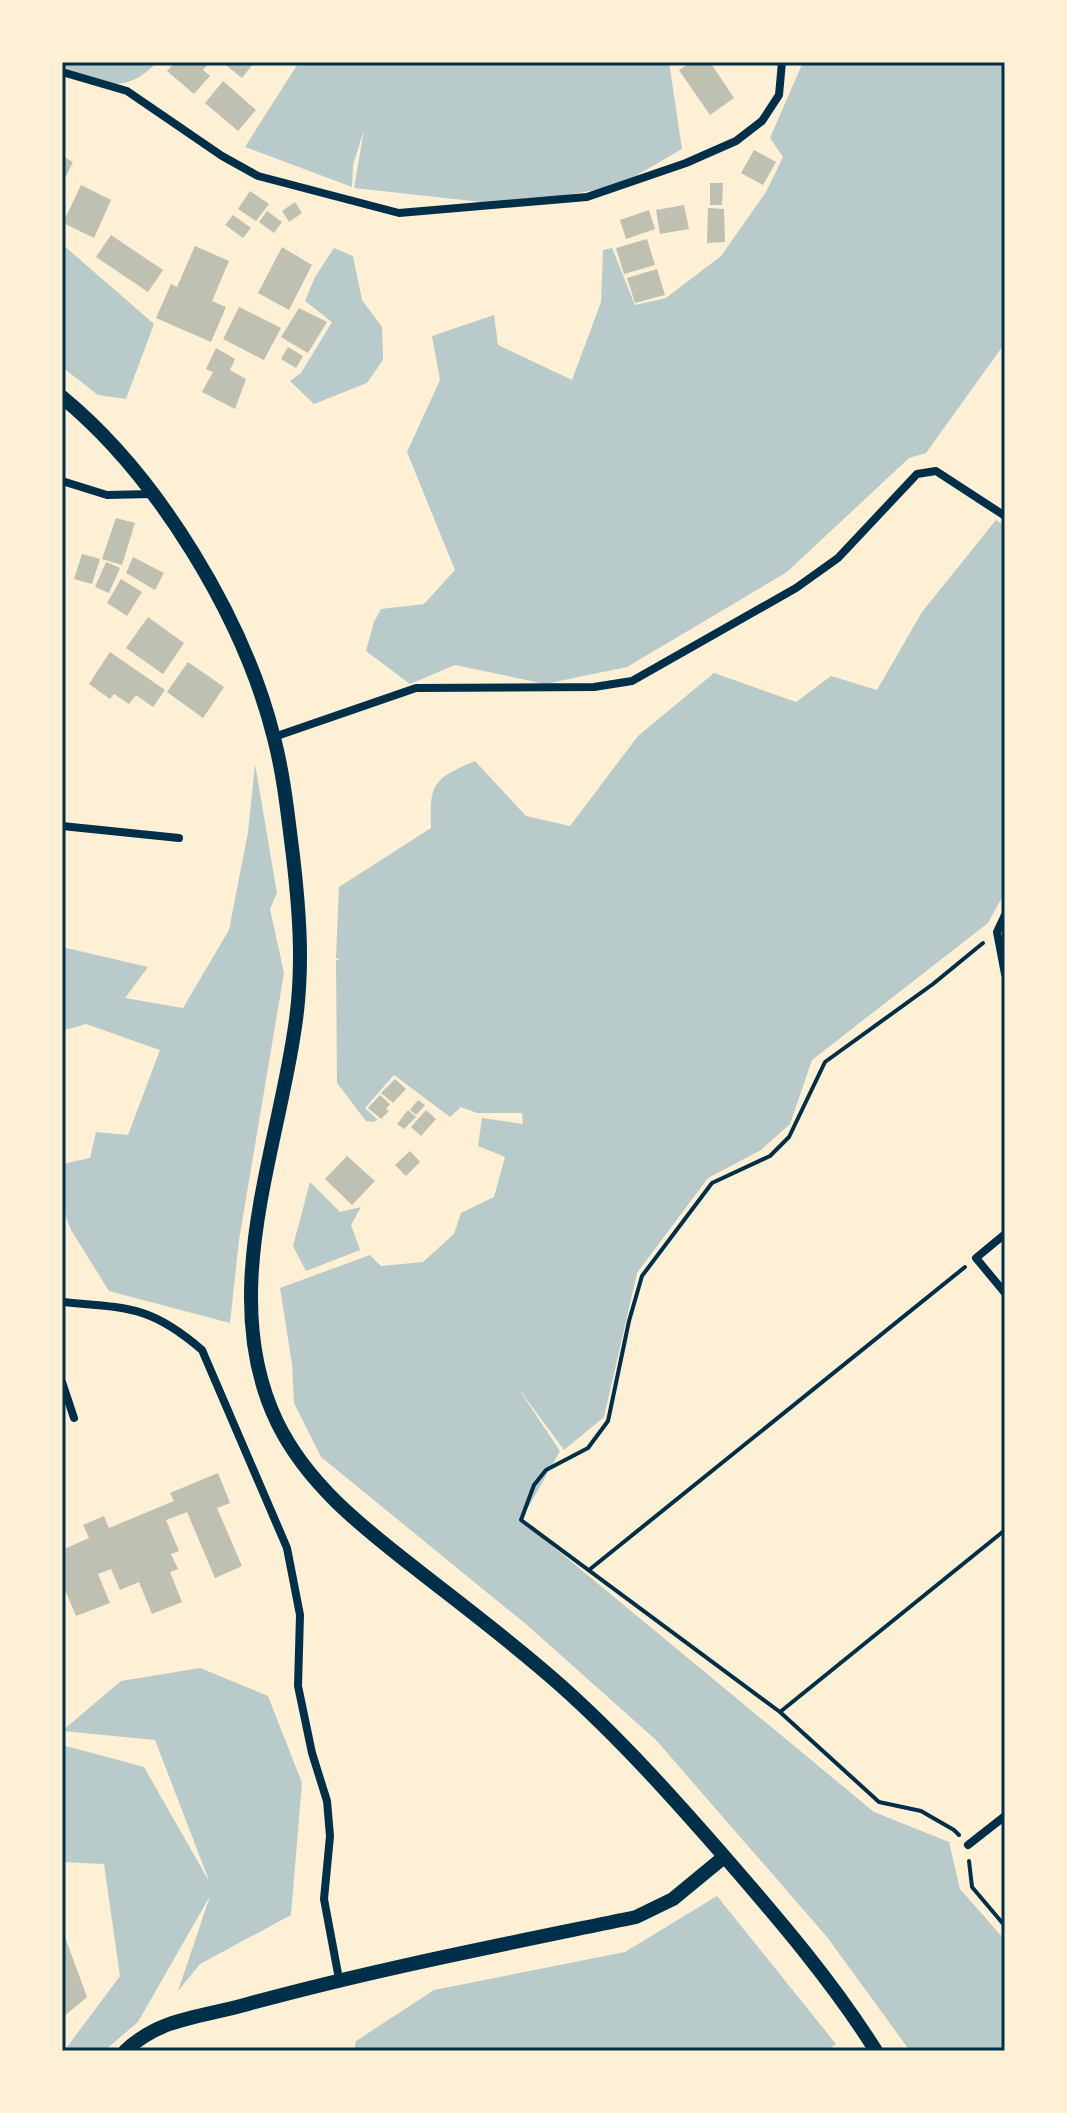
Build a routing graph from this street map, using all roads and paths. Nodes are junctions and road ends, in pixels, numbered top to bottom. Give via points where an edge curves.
1 (782, 62) edge
2 (62, 72) edge
3 (62, 397) edge
4 (62, 481) edge
5 (152, 494) junction
6 (1005, 516) edge
7 (274, 737) junction
8 (62, 826) edge
9 (179, 838) dead end
10 (1005, 915) edge
11 (997, 932) junction
12 (1005, 974) edge
13 (1005, 1234) edge
14 (976, 1258) junction
15 (1005, 1293) edge
16 (62, 1302) edge
17 (62, 1382) edge
18 (74, 1418) dead end
19 (1005, 1530) edge
20 (588, 1570) junction
21 (780, 1712) junction
22 (1005, 1816) edge
23 (968, 1845) junction
24 (724, 1857) junction
25 (1005, 1926) edge
26 (339, 1979) junction
27 (125, 2051) edge
28 (876, 2051) edge

1 - 2 street via 779,95 762,121 736,141 686,163 587,197 399,213 258,176 127,91
3 - 5 street
4 - 5 street via 107,495
5 - 7 street via 207,574
6 - 7 street via 936,471 917,474 838,558 796,588 632,681 594,687 416,688
7 - 24 street via 300,914 301,982 257,1225 251,1322 258,1372 278,1424 316,1482 361,1525 561,1686
8 - 9 street
10 - 11 street
11 - 12 street
11 - 20 path via 825,1062 789,1137 770,1156 712,1183 642,1276 608,1421 588,1448 546,1470 534,1485 521,1520
13 - 14 street
14 - 15 street
14 - 20 path
16 - 26 street via 134,1308 175,1327 202,1350 287,1548 300,1615 298,1686 327,1801 330,1836 324,1899
17 - 18 street
19 - 21 path
20 - 21 path
21 - 23 path via 879,1802 921,1811
22 - 23 street
23 - 25 path via 972,1887
24 - 26 street via 673,1899 636,1917
24 - 28 street via 781,1922
26 - 27 street via 161,2025

